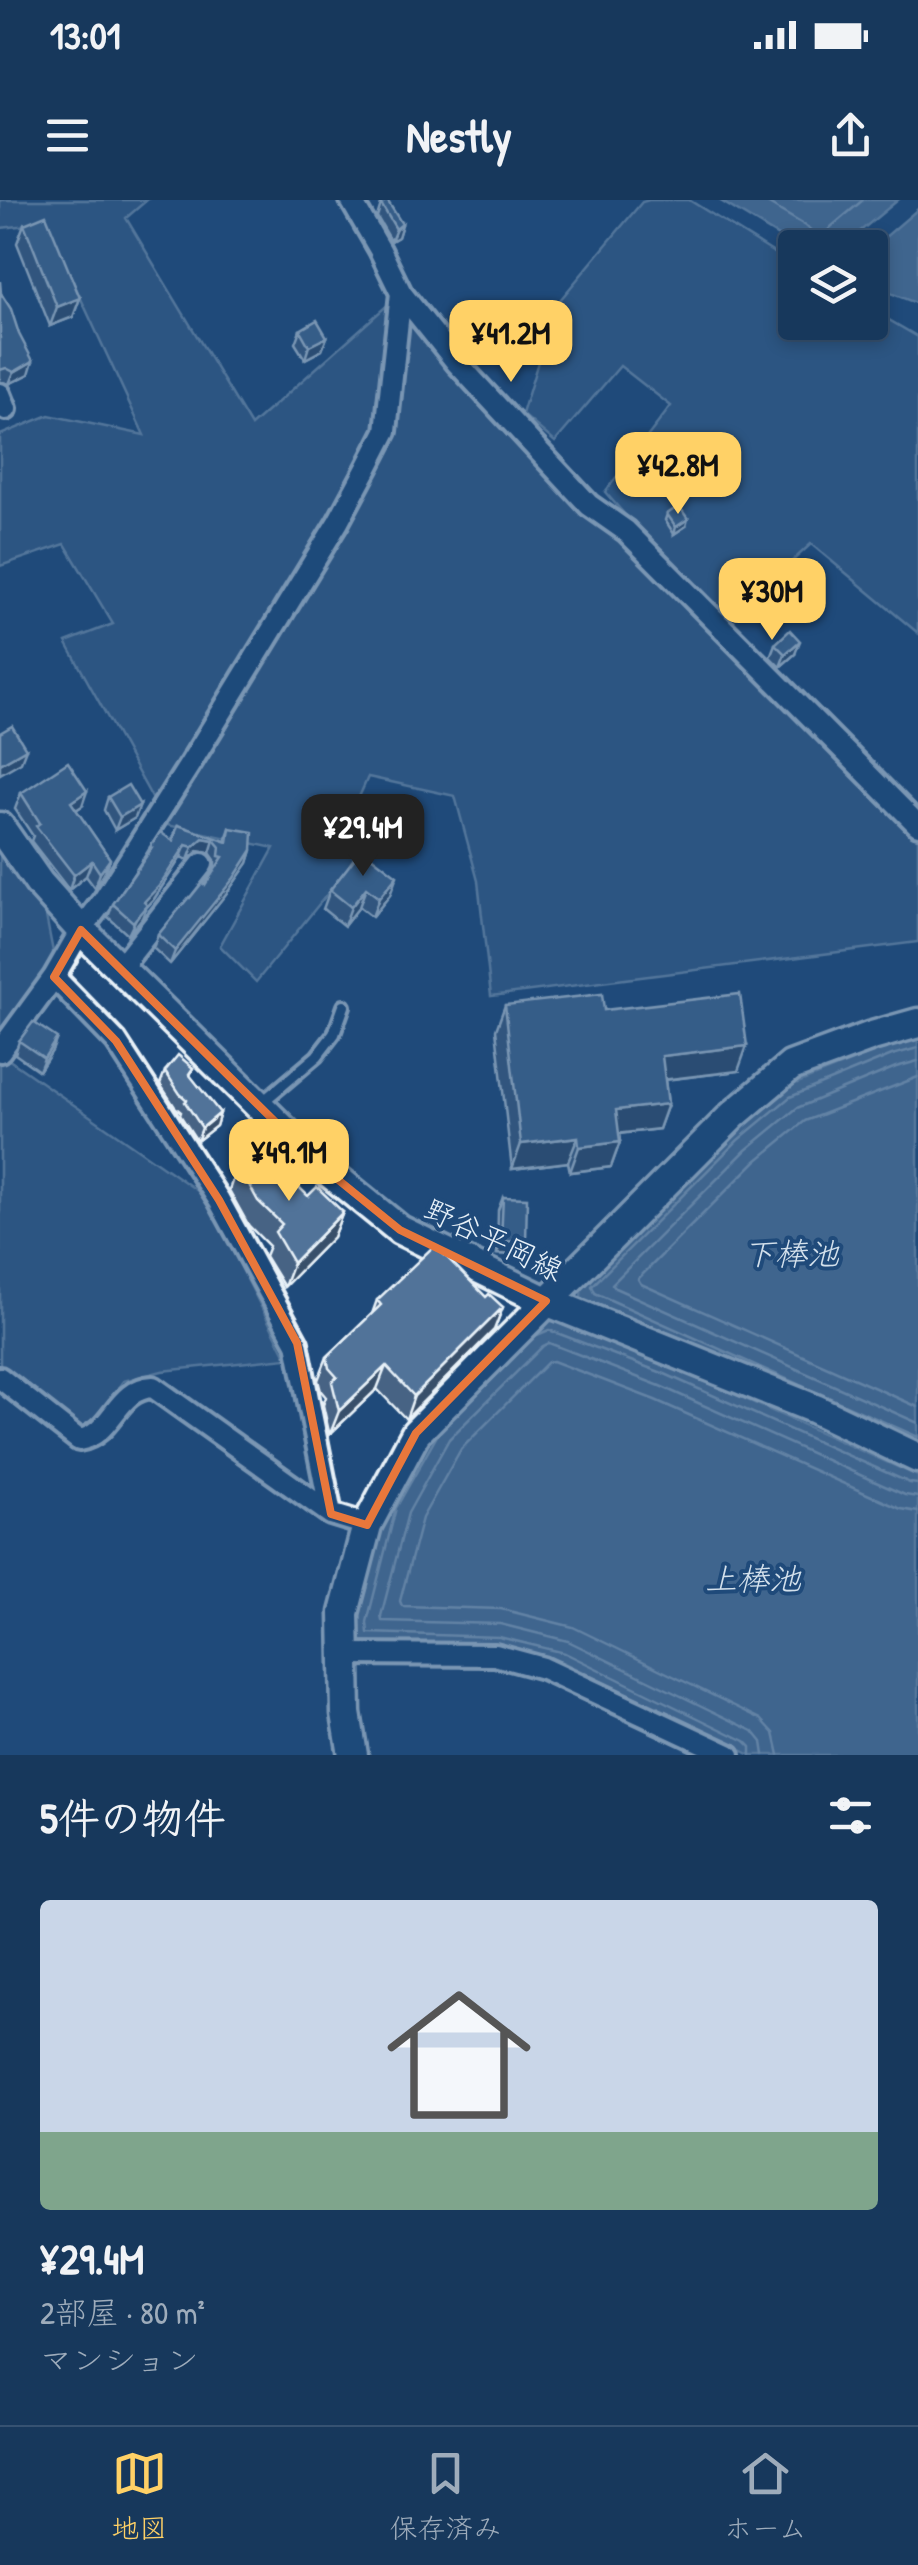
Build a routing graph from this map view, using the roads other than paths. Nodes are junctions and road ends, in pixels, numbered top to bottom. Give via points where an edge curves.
1 (352, 200) edge
2 (400, 293) junction
3 (918, 825) edge
4 (0, 827) edge
5 (202, 864) dead end
6 (81, 930) junction
7 (120, 968) junction
8 (54, 977) junction
9 (344, 1006) dead end
10 (918, 1022) edge
11 (0, 1051) edge
12 (258, 1105) junction
13 (546, 1301) junction
14 (0, 1378) edge
15 (918, 1458) edge
16 (331, 1514) junction
17 (367, 1525) junction
18 (344, 1654) junction
19 (352, 1755) edge
20 (729, 1755) edge

1 - 2 street
2 - 3 street via 589,504 626,531
2 - 6 street via 386,431 321,551
4 - 6 main road, 野谷平岡線
5 - 7 street
6 - 7 main road, 野谷平岡線
6 - 8 street
7 - 12 main road, 野谷平岡線
8 - 11 street
8 - 16 street via 116,1042 220,1200 296,1343
9 - 12 lane via 317,1056
10 - 13 main road via 791,1066
12 - 13 main road, 野谷平岡線 via 315,1162 400,1230
13 - 15 main road, 野谷平岡線 via 815,1409
13 - 17 main road via 416,1433
14 - 16 street via 79,1440 93,1438 130,1394 154,1387
16 - 17 street
17 - 18 main road via 344,1613
18 - 19 main road
18 - 20 street via 495,1655 543,1668

